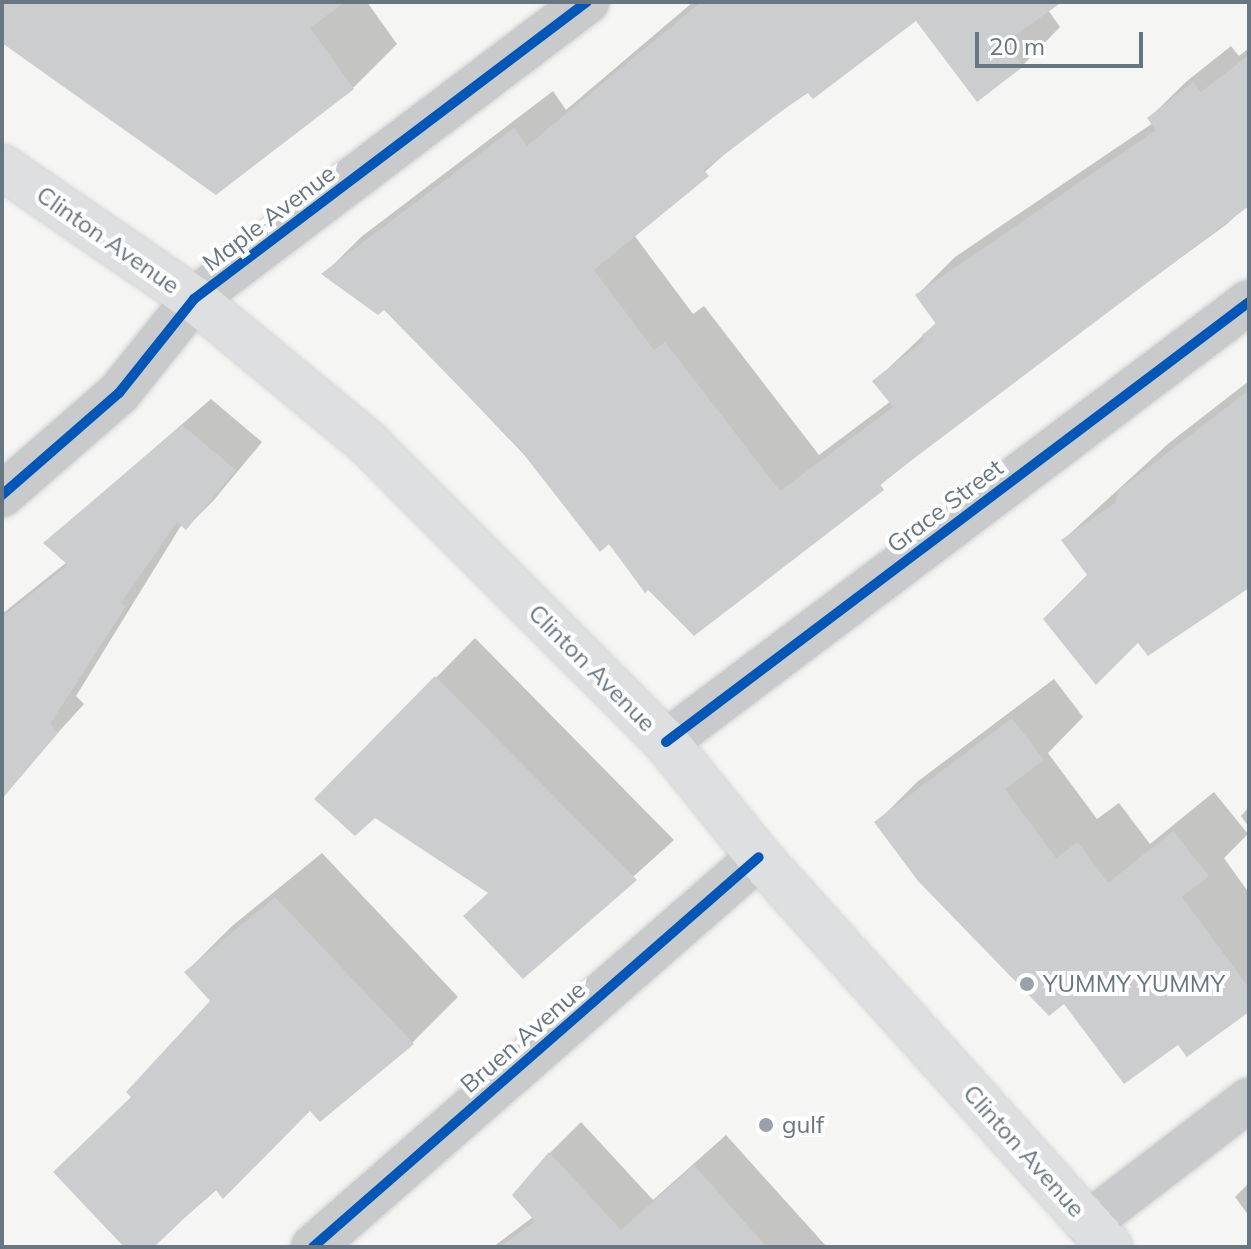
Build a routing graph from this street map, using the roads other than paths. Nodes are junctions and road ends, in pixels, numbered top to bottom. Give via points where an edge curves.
1 (587, 2) edge
2 (2, 167) edge
3 (194, 299) junction
4 (1249, 302) edge
5 (2, 495) edge
6 (666, 742) junction
7 (759, 857) junction
8 (1249, 1100) edge
9 (1099, 1235) edge
10 (313, 1247) edge

1 - 3 street, Maple Avenue
2 - 3 main road, Clinton Avenue
3 - 5 street, Maple Avenue via 119,393
3 - 6 main road, Clinton Avenue via 368,443
4 - 6 street, Grace Street
6 - 7 main road, Clinton Avenue
7 - 9 main road, Clinton Avenue
7 - 10 street, Bruen Avenue
8 - 9 street

